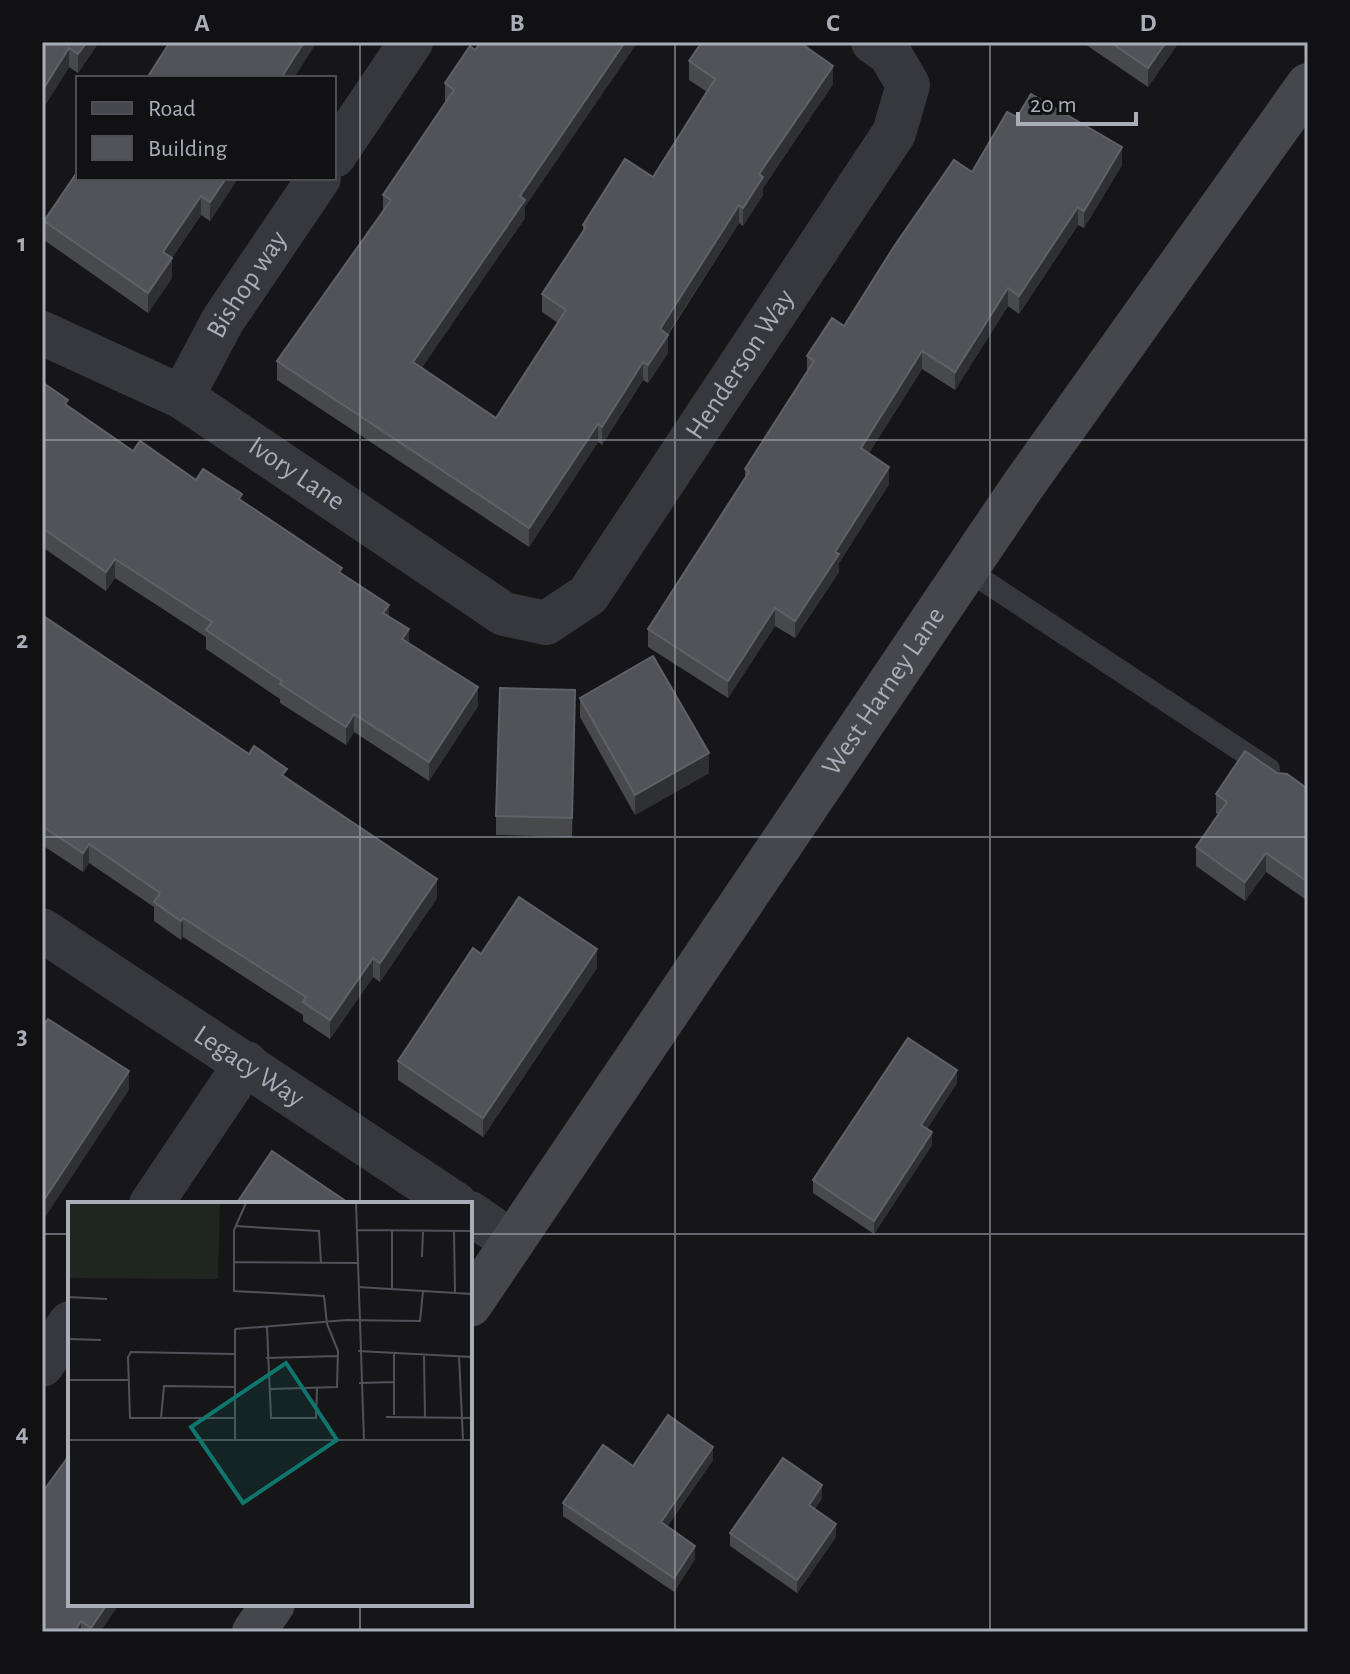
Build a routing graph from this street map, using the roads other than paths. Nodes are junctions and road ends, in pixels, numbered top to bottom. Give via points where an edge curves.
1 (411, 42) edge
2 (873, 42) edge
3 (1308, 85) edge
4 (336, 153) edge
5 (318, 180) edge
6 (42, 333) edge
7 (182, 397) junction
8 (966, 569) junction
9 (546, 623) joint
10 (1285, 780) edge
11 (42, 930) edge
12 (246, 1063) junction
13 (152, 1202) edge
14 (453, 1202) edge
15 (472, 1214) edge
16 (512, 1242) junction
17 (472, 1302) edge
18 (68, 1326) edge
19 (42, 1365) edge
20 (272, 1606) edge
21 (254, 1632) edge

1 - 4 street
2 - 9 street, Henderson Way via 890,54 908,85 894,133 588,595
3 - 8 main road, West Harney Lane
5 - 7 street, Bishop way via 223,320
6 - 7 street, Ivory Lane
7 - 9 street, Ivory Lane via 504,614
8 - 10 lane
8 - 16 main road, West Harney Lane
11 - 12 street, Legacy Way
12 - 13 street
12 - 14 street, Legacy Way
15 - 16 street
16 - 17 main road, West Harney Lane
18 - 19 street
20 - 21 main road

